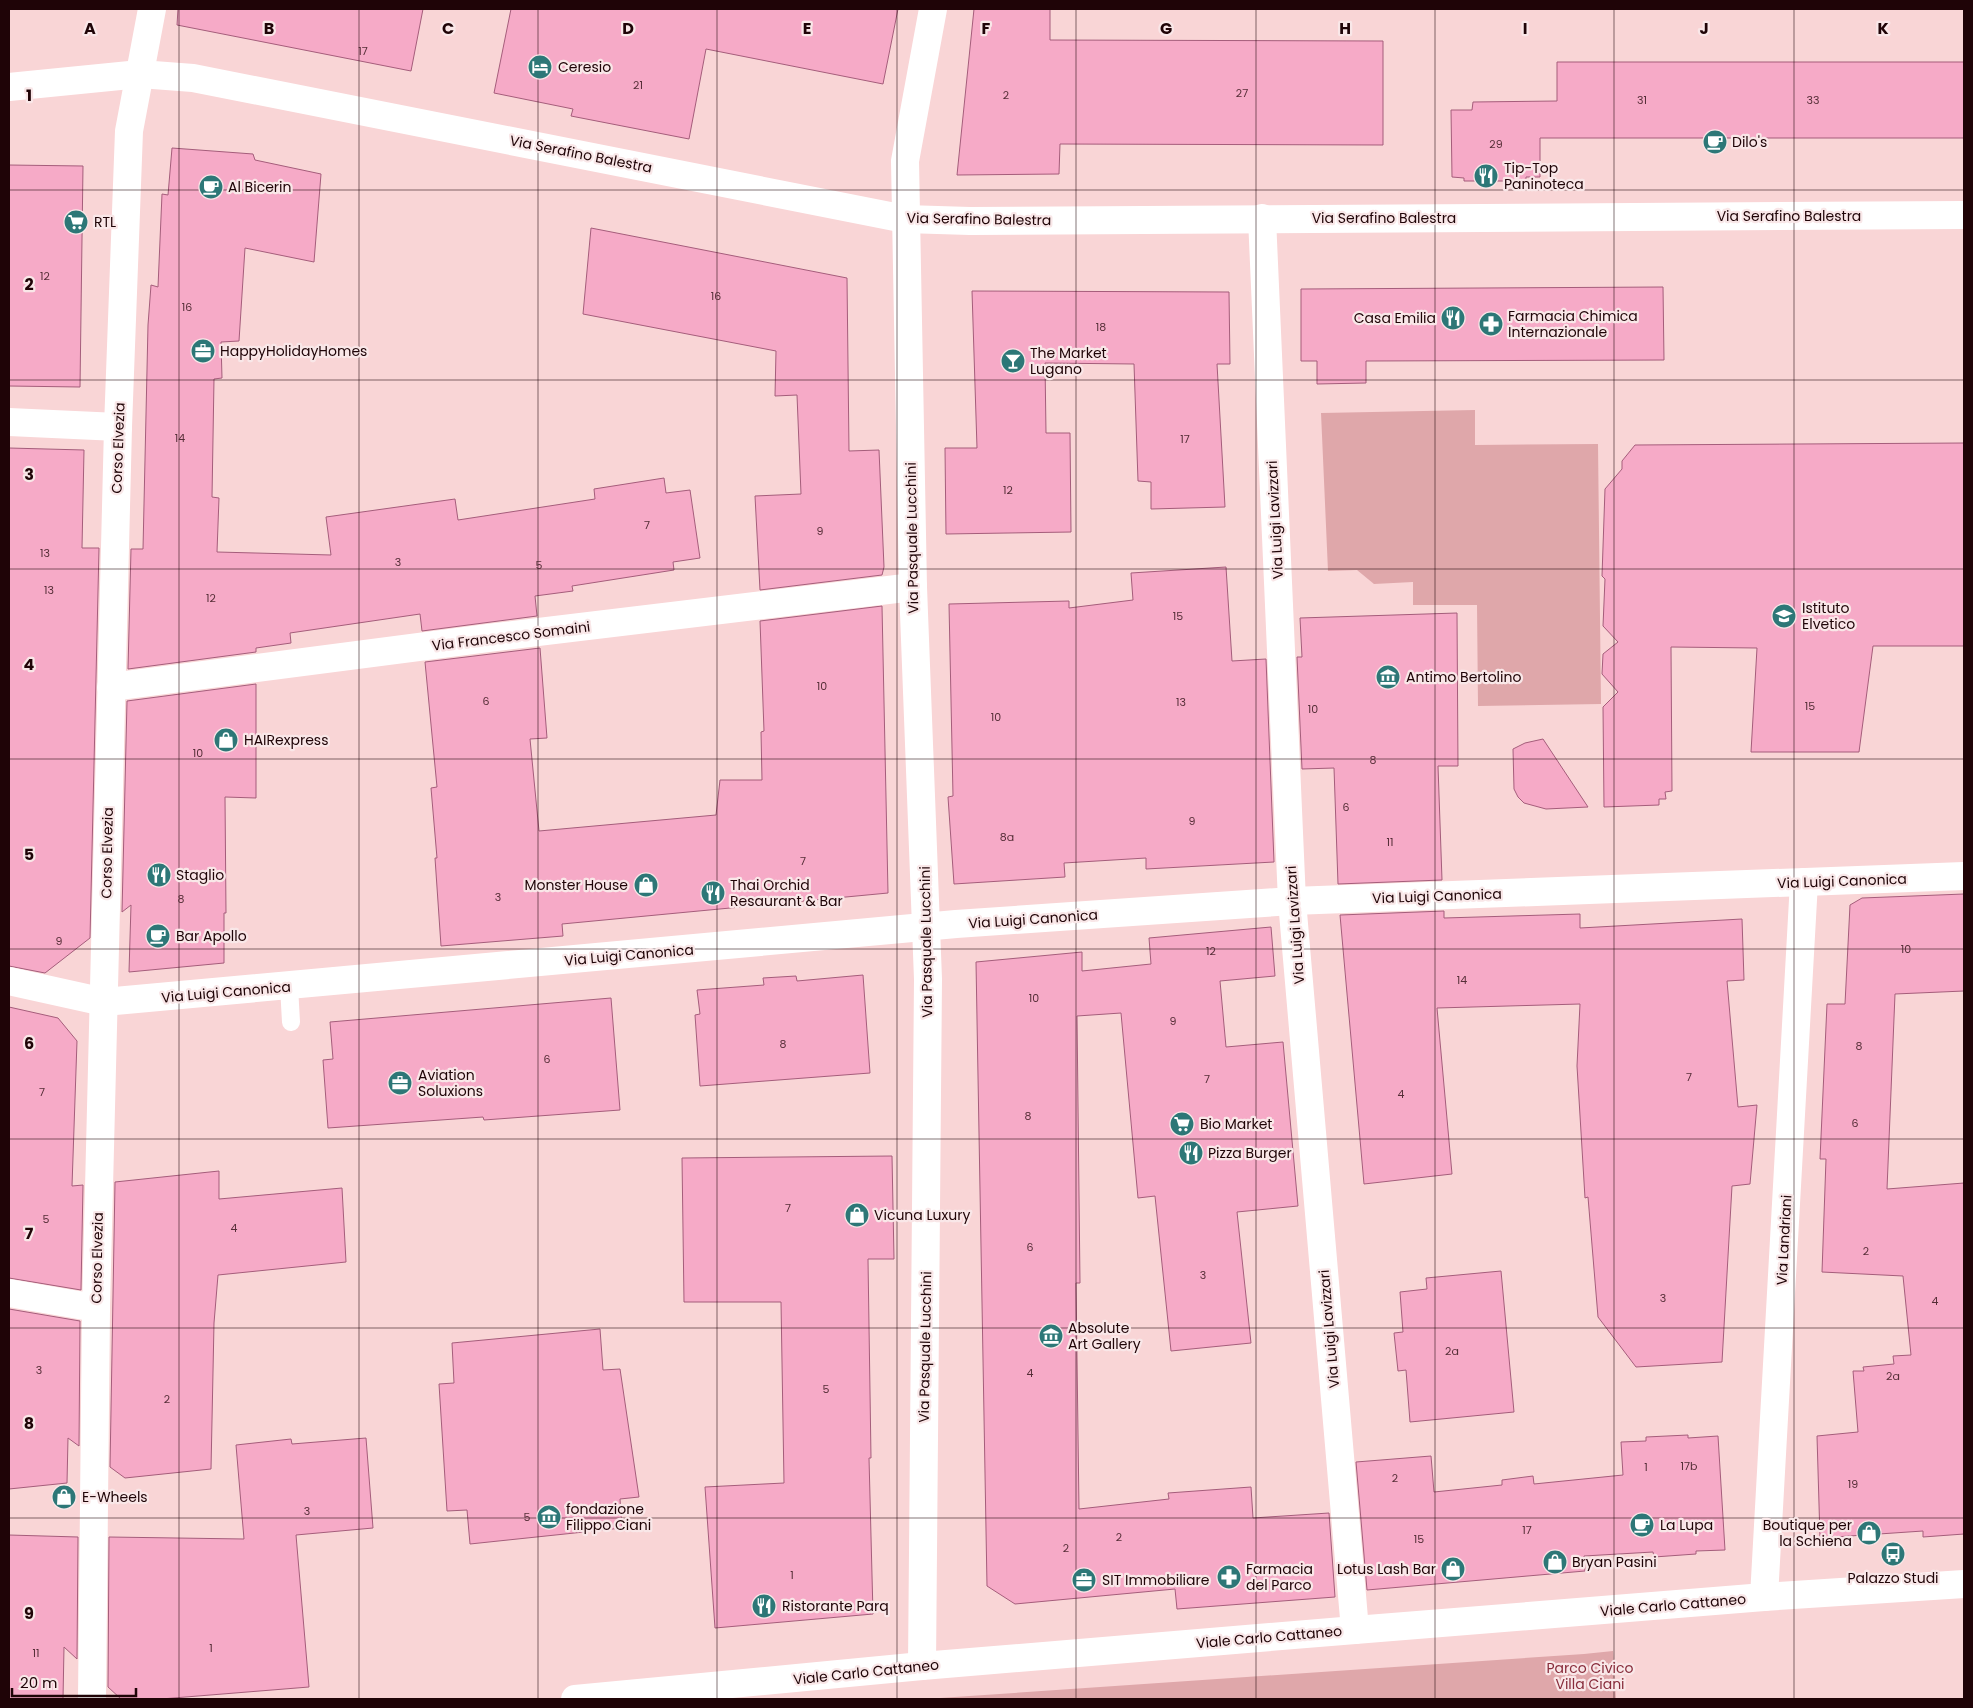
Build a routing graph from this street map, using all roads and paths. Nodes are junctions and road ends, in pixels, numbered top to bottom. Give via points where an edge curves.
1 (152, 9) edge
2 (933, 9) edge
3 (140, 74) junction
4 (9, 87) edge
5 (1964, 215) edge
6 (1262, 218) junction
7 (905, 219) junction
8 (9, 422) edge
9 (118, 427) junction
10 (913, 587) junction
11 (111, 687) junction
12 (1964, 876) edge
13 (1804, 882) junction
14 (1292, 901) junction
15 (928, 927) junction
16 (9, 981) edge
17 (289, 986) junction
18 (104, 1002) junction
19 (290, 1022) dead end
20 (9, 1293) edge
21 (96, 1308) junction
22 (1964, 1584) edge
23 (1764, 1597) junction
24 (1355, 1630) junction
25 (922, 1666) junction
26 (740, 1692) edge
27 (92, 1699) edge
28 (575, 1699) edge

1 - 3 street, Corso Elvezia
2 - 7 street, Via Pasquale Lucchini via 905,161
3 - 4 street, Via Serafino Balestra
3 - 7 street, Via Serafino Balestra via 194,78
3 - 9 street, Corso Elvezia via 129,131
5 - 6 street, Via Serafino Balestra
6 - 7 street, Via Serafino Balestra
6 - 14 street, Via Luigi Lavizzari
7 - 10 street, Via Pasquale Lucchini
8 - 9 street
9 - 11 street, Corso Elvezia
10 - 11 street, Via Francesco Somaini
10 - 15 street, Via Pasquale Lucchini
11 - 18 street, Corso Elvezia
12 - 13 street, Via Luigi Canonica
13 - 14 street, Via Luigi Canonica
13 - 23 street, Via Landriani
14 - 15 street, Via Luigi Canonica
14 - 24 street, Via Luigi Lavizzari
15 - 17 street, Via Luigi Canonica
15 - 25 street, Via Pasquale Lucchini
16 - 18 street, Via Luigi Canonica
17 - 18 street, Via Luigi Canonica
17 - 19 lane
18 - 21 street, Corso Elvezia
20 - 21 street
21 - 27 street, Corso Elvezia
22 - 23 street, Viale Carlo Cattaneo
23 - 24 street, Viale Carlo Cattaneo
24 - 25 street, Viale Carlo Cattaneo
25 - 26 street, Viale Carlo Cattaneo
26 - 28 street, Viale Carlo Cattaneo

